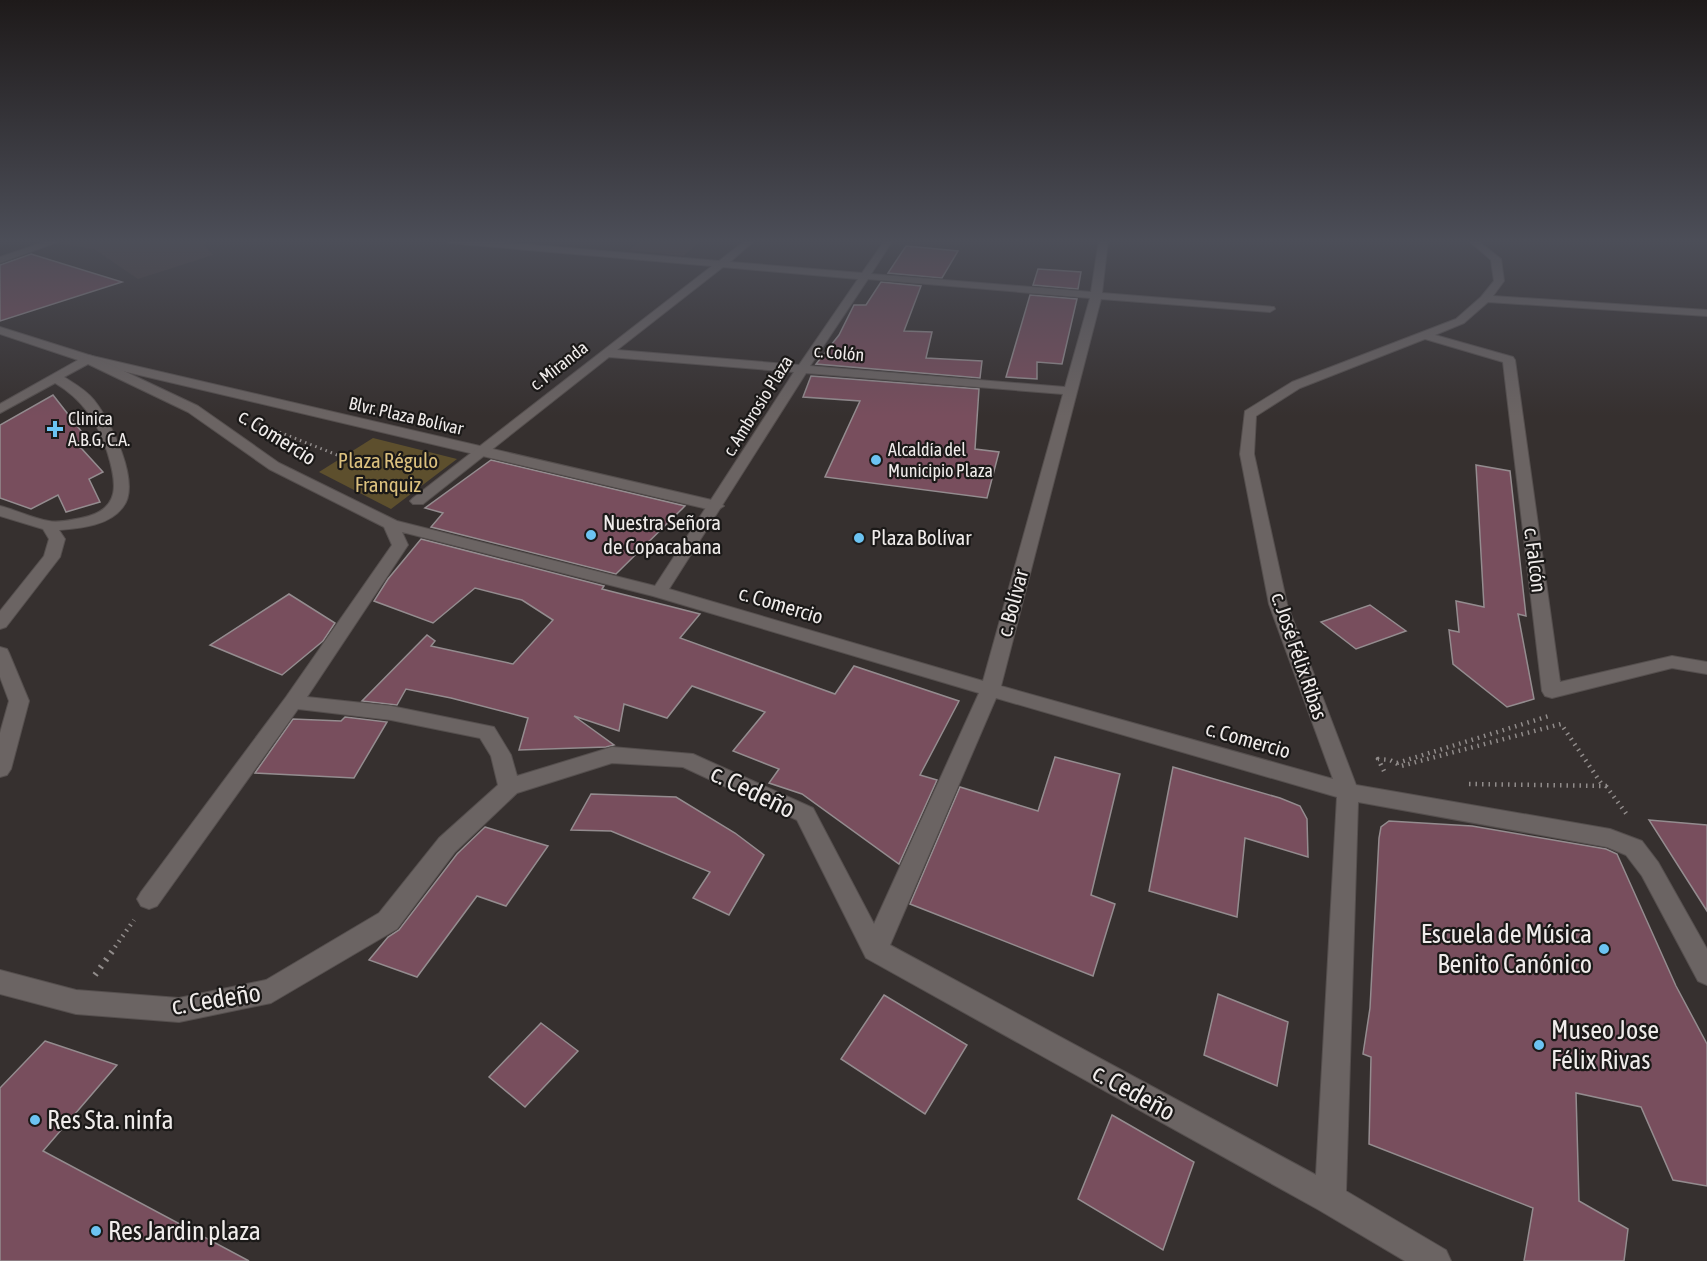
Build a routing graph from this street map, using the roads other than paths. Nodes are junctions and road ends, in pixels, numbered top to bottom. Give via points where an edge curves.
1 (676, 299) edge
2 (849, 299) edge
3 (1095, 299) edge
4 (1134, 299) edge
5 (1485, 299) joint
6 (1270, 309) dead end
7 (1707, 313) edge
8 (0, 330) edge
9 (1424, 335) junction
10 (605, 353) junction
11 (88, 359) junction
12 (802, 368) junction
13 (55, 377) junction
14 (1070, 391) junction
15 (0, 409) edge
16 (479, 452) junction
17 (418, 501) dead end
18 (716, 506) junction
19 (0, 511) edge
20 (391, 524) junction
21 (49, 526) junction
22 (659, 592) junction
23 (0, 623) edge
24 (0, 653) edge
25 (1707, 668) edge
26 (990, 690) junction
27 (293, 702) junction
28 (0, 769) edge
29 (509, 787) junction
30 (1348, 792) junction
31 (149, 899) road end
32 (875, 950) junction
33 (1707, 973) edge
34 (0, 982) edge
35 (1329, 1199) junction
36 (1435, 1261) edge

1 - 10 street, c. Miranda
2 - 12 street, c. Ambrosio Plaza
3 - 14 street, c. Bolívar
4 - 6 street
5 - 7 street
5 - 9 street, c. José Félix Ribas via 1460,321
8 - 11 street, c. Comercio
9 - 25 street, c. Falcón via 1509,360 1552,691 1672,662
9 - 30 street, c. José Félix Ribas via 1296,385 1250,414 1247,454 1278,604
10 - 12 street, c. Colón
10 - 16 street, c. Miranda
11 - 13 street
11 - 16 street, Blvr. Plaza Bolívar
11 - 20 street, c. Comercio via 193,409 274,466
12 - 14 street, c. Colón
12 - 18 street, c. Ambrosio Plaza
13 - 15 street
13 - 21 street via 83,395 98,413 121,476 122,490 118,504 102,516
14 - 26 street, c. Bolívar
16 - 17 street, c. Miranda
16 - 18 street, Blvr. Plaza Bolívar
18 - 22 street, c. Ambrosio Plaza
19 - 21 street
20 - 22 street, c. Comercio
20 - 27 street via 400,545
21 - 23 street via 57,539 52,556
22 - 26 street, c. Comercio
24 - 28 street via 19,701
26 - 30 street, c. Comercio
26 - 32 street, c. Bolívar
27 - 29 street via 391,713 487,732 501,755
27 - 31 street
29 - 32 street, c. Cedeño via 612,755 686,759 804,814
29 - 34 street, c. Cedeño via 447,845 388,921 271,991 179,1010 76,1002
30 - 33 street, c. Comercio via 1610,838 1634,848 1661,888
30 - 35 street, c. José Félix Ribas
32 - 35 street, c. Cedeño
35 - 36 street, c. Cedeño

